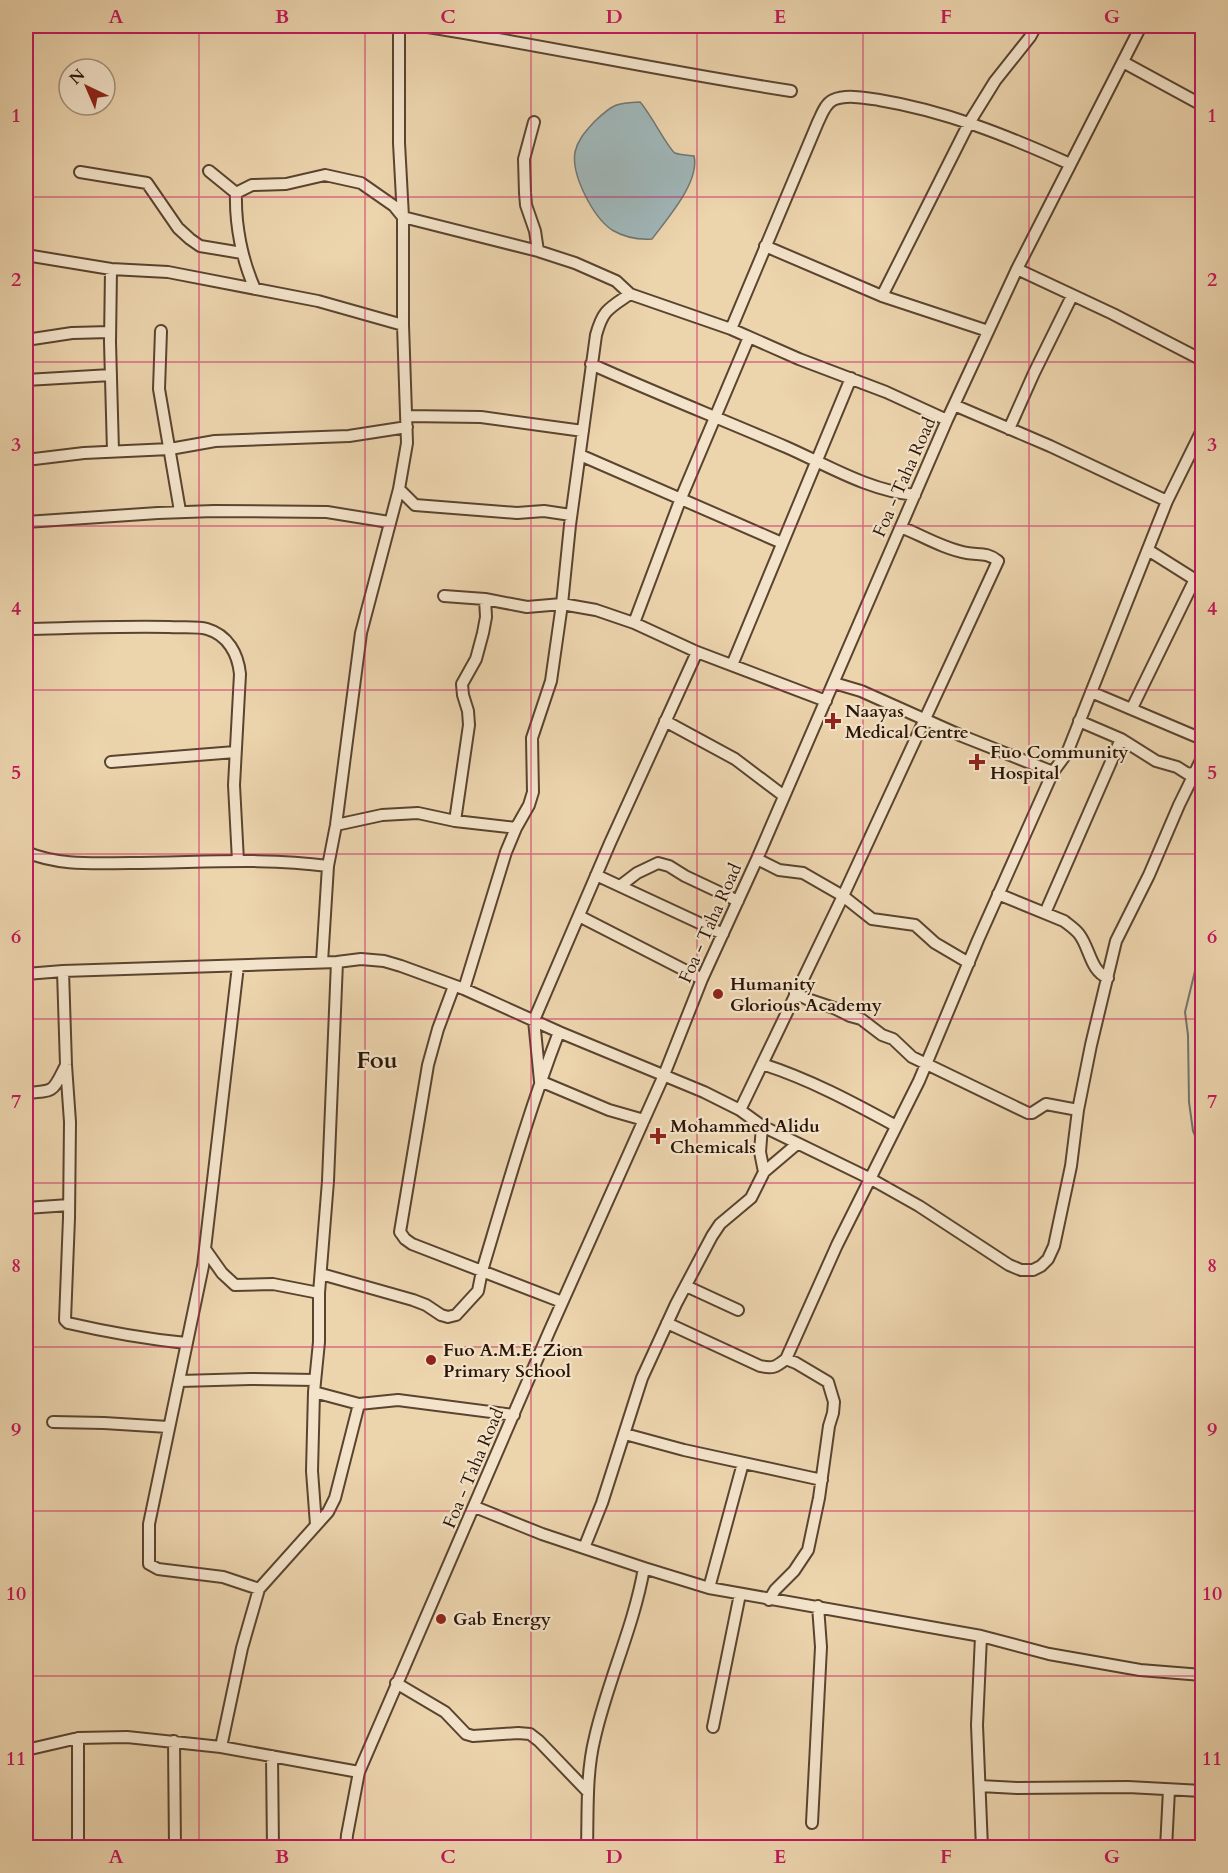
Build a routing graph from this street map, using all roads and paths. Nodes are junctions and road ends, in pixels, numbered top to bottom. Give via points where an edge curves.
1 (399, 26) edge
2 (422, 26) edge
3 (1036, 26) edge
4 (1141, 26) edge
5 (1123, 62) junction
6 (791, 91) dead end
7 (1203, 105) edge
8 (534, 122) dead end
9 (969, 123) junction
10 (1070, 164) junction
11 (209, 171) dead end
12 (80, 172) dead end
13 (236, 193) junction
14 (404, 217) junction
15 (765, 246) junction
16 (538, 251) junction
17 (243, 253) junction
18 (26, 255) edge
19 (111, 269) junction
20 (1017, 269) junction
21 (255, 289) junction
22 (630, 294) junction
23 (882, 296) junction
24 (1072, 296) junction
25 (403, 325) junction
26 (731, 329) junction
27 (161, 331) dead end
28 (988, 331) junction
29 (110, 332) junction
30 (748, 338) junction
31 (26, 340) edge
32 (1203, 360) edge
33 (591, 364) junction
34 (111, 375) junction
35 (851, 378) junction
36 (26, 380) edge
37 (954, 405) junction
38 (715, 416) junction
39 (947, 420) junction
40 (407, 422) junction
41 (1009, 429) junction
42 (1203, 430) edge
43 (583, 431) junction
44 (170, 449) junction
45 (113, 451) junction
46 (580, 455) junction
47 (26, 460) edge
48 (817, 460) junction
49 (399, 489) junction
50 (915, 495) junction
51 (681, 498) junction
52 (1167, 501) junction
53 (180, 512) junction
54 (571, 515) junction
55 (26, 522) edge
56 (390, 522) junction
57 (901, 527) junction
58 (782, 543) junction
59 (1148, 550) junction
60 (1199, 581) edge
61 (444, 596) dead end
62 (485, 599) junction
63 (562, 604) junction
64 (634, 623) junction
65 (26, 629) edge
66 (697, 652) junction
67 (732, 665) junction
68 (834, 683) junction
69 (1091, 692) junction
70 (826, 701) junction
71 (1132, 708) junction
72 (926, 719) junction
73 (665, 721) junction
74 (1079, 721) junction
75 (1121, 739) junction
76 (1203, 739) edge
77 (236, 752) junction
78 (1203, 758) edge
79 (111, 762) dead end
80 (1053, 772) junction
81 (1199, 774) edge
82 (784, 796) junction
83 (454, 821) junction
84 (336, 825) junction
85 (516, 828) junction
86 (26, 852) edge
87 (758, 859) junction
88 (238, 861) junction
89 (328, 866) junction
90 (596, 875) junction
91 (620, 886) junction
92 (998, 894) junction
93 (843, 896) junction
94 (738, 901) junction
95 (1045, 913) junction
96 (579, 916) junction
97 (723, 934) junction
98 (322, 962) junction
99 (337, 962) junction
100 (969, 963) junction
101 (238, 966) junction
102 (63, 970) junction
103 (26, 974) edge
104 (1108, 978) junction
105 (702, 979) junction
106 (459, 988) junction
107 (795, 993) junction
108 (534, 1020) junction
109 (559, 1032) junction
110 (762, 1064) junction
111 (925, 1064) junction
112 (66, 1065) junction
113 (664, 1076) junction
114 (540, 1082) junction
115 (26, 1093) edge
116 (740, 1110) junction
117 (1078, 1110) junction
118 (644, 1120) junction
119 (762, 1126) junction
120 (896, 1126) junction
121 (797, 1144) junction
122 (764, 1172) junction
123 (871, 1179) junction
124 (69, 1205) junction
125 (26, 1208) edge
126 (205, 1249) junction
127 (482, 1271) junction
128 (321, 1274) junction
129 (686, 1286) junction
130 (319, 1293) junction
131 (562, 1302) junction
132 (738, 1310) dead end
133 (667, 1323) junction
134 (186, 1343) junction
135 (786, 1359) junction
136 (315, 1380) junction
137 (180, 1381) junction
138 (314, 1392) junction
139 (359, 1404) junction
140 (514, 1414) junction
141 (53, 1422) dead end
142 (168, 1427) junction
143 (625, 1434) junction
144 (743, 1463) junction
145 (822, 1480) junction
146 (475, 1507) junction
147 (316, 1525) junction
148 (584, 1548) junction
149 (644, 1568) junction
150 (710, 1588) junction
151 (259, 1589) junction
152 (740, 1594) junction
153 (770, 1600) junction
154 (818, 1606) junction
155 (981, 1636) junction
156 (1203, 1676) edge
157 (396, 1683) junction
158 (713, 1726) dead end
159 (78, 1738) junction
160 (174, 1741) junction
161 (221, 1747) junction
162 (26, 1750) edge
163 (272, 1756) junction
164 (359, 1772) junction
165 (980, 1786) junction
166 (1169, 1790) junction
167 (1203, 1791) edge
168 (588, 1792) junction
169 (812, 1823) dead end
170 (78, 1848) edge
171 (175, 1848) edge
172 (273, 1848) edge
173 (346, 1848) edge
174 (587, 1848) edge
175 (982, 1848) edge
176 (1166, 1848) edge

1 - 14 street via 399,144
2 - 6 street
3 - 9 street
4 - 5 street, Foa - Taha Road
5 - 7 street
5 - 10 street, Foa - Taha Road
8 - 16 street via 524,159 525,193
9 - 10 street
9 - 15 street via 920,107 885,101 831,100
9 - 23 street
10 - 20 street, Foa - Taha Road
11 - 13 street
12 - 17 street via 147,183 190,239 200,246
13 - 14 street via 252,185 286,184 325,175 361,183
13 - 17 street
14 - 16 street
14 - 25 street
15 - 23 street
15 - 26 street
16 - 22 street via 602,274
17 - 21 street
18 - 19 street
19 - 21 street via 168,272
19 - 29 street
20 - 24 street
20 - 28 street, Foa - Taha Road
21 - 25 street via 318,301
22 - 26 street
22 - 33 street via 601,317
23 - 28 street
24 - 32 street
24 - 41 street
25 - 40 street
26 - 30 street
27 - 44 street via 159,389
28 - 37 street, Foa - Taha Road
29 - 31 street
29 - 34 street
30 - 35 street
30 - 38 street
33 - 38 street
33 - 43 street
34 - 36 street
34 - 45 street
35 - 39 street
35 - 48 street
37 - 39 street, Foa - Taha Road
37 - 41 street
38 - 48 street
38 - 51 street
39 - 50 street, Foa - Taha Road
40 - 43 street via 481,417
40 - 44 street via 349,436 215,441
40 - 49 street
41 - 52 street
42 - 52 street
43 - 46 street
44 - 45 street
44 - 53 street
45 - 47 street
46 - 51 street
46 - 54 street
48 - 50 street via 849,477 894,493
48 - 58 street
49 - 54 street via 416,505
49 - 56 street
50 - 57 street, Foa - Taha Road
51 - 58 street
51 - 64 street
52 - 59 street
53 - 55 street
53 - 56 street via 327,512
54 - 63 street
56 - 84 street via 361,633
57 - 68 street, Foa - Taha Road
57 - 72 street via 968,554 990,555 998,561
58 - 67 street
59 - 60 street
59 - 69 street
60 - 71 street
61 - 62 street
62 - 63 street via 527,607
62 - 83 street via 486,617 476,659 462,684 469,725
63 - 64 street
63 - 85 street via 551,681 532,738 532,792
64 - 66 street
65 - 77 street via 154,627 206,629 219,635 238,658
66 - 67 street
66 - 73 street
67 - 70 street
68 - 70 street, Foa - Taha Road
68 - 72 street
69 - 71 street
69 - 74 street
70 - 82 street, Foa - Taha Road
71 - 76 street
72 - 80 street
72 - 93 street
73 - 82 street via 735,759
73 - 90 street
74 - 75 street
74 - 80 street via 1067,753
75 - 81 street via 1156,761 1188,774
75 - 95 street
77 - 79 street
77 - 88 street
78 - 81 street
80 - 92 street
81 - 104 street via 1116,941
82 - 87 street, Foa - Taha Road
83 - 84 street via 418,813 382,815
83 - 85 street
84 - 89 street
85 - 106 street
86 - 88 street via 71,863
87 - 93 street via 779,870 803,873
87 - 94 street, Foa - Taha Road
88 - 89 street
89 - 98 street
90 - 91 street
90 - 96 street
91 - 94 street via 658,863
91 - 97 street
92 - 95 street
92 - 100 street
93 - 100 street via 872,919 915,926
93 - 107 street
94 - 97 street, Foa - Taha Road
95 - 104 street via 1064,921 1080,935 1097,971
96 - 105 street
96 - 108 street
97 - 105 street, Foa - Taha Road
98 - 99 street
98 - 101 street
99 - 106 street via 384,961
99 - 128 street
100 - 111 street
101 - 102 street
101 - 126 street
102 - 103 street
102 - 112 street
104 - 117 street
105 - 113 street, Foa - Taha Road
106 - 108 street
106 - 127 street via 438,1029 428,1065 400,1232 412,1244
107 - 110 street
107 - 111 street via 861,1018
108 - 109 street
108 - 114 street
109 - 113 street
109 - 114 street
110 - 116 street
110 - 120 street via 824,1088
111 - 117 street via 1028,1113 1046,1104
111 - 120 street
112 - 115 street via 50,1091
112 - 124 street
113 - 116 street
113 - 118 street, Foa - Taha Road
114 - 118 street
114 - 127 street
116 - 119 street
117 - 123 street via 1054,1246 1048,1259 1033,1270 1009,1265
118 - 131 street, Foa - Taha Road
119 - 121 street
119 - 122 street via 760,1152
120 - 123 street
121 - 122 street
121 - 123 street
122 - 129 street via 751,1198 720,1224
123 - 135 street
124 - 125 street
124 - 134 street via 65,1320
126 - 130 street via 235,1285 273,1284
126 - 134 street
127 - 128 street via 478,1291 462,1310 448,1317 402,1296
127 - 131 street
128 - 130 street
129 - 132 street
129 - 133 street
130 - 136 street
131 - 140 street, Foa - Taha Road
133 - 135 street via 760,1366 777,1367
133 - 143 street via 642,1378
134 - 137 street
135 - 145 street via 828,1382 832,1390 833,1413
136 - 137 street
136 - 138 street
137 - 142 street
138 - 139 street
138 - 147 street via 312,1471
139 - 140 street via 398,1400
139 - 147 street via 335,1498
140 - 146 street, Foa - Taha Road
141 - 142 street
142 - 151 street via 149,1524 149,1564 158,1569 223,1577
143 - 144 street
143 - 148 street
144 - 145 street
144 - 150 street
145 - 153 street via 808,1550
146 - 148 street
146 - 157 street, Foa - Taha Road
147 - 151 street
148 - 149 street
149 - 150 street
149 - 168 street via 633,1617 594,1739
150 - 152 street
151 - 161 street
152 - 153 street
152 - 158 street
153 - 154 street
154 - 155 street
154 - 169 street via 821,1647
155 - 156 street via 1089,1662
155 - 165 street via 977,1725
157 - 164 street, Foa - Taha Road
157 - 168 street via 445,1712 473,1737 530,1734
159 - 160 street
159 - 162 street
159 - 170 street
160 - 161 street
160 - 171 street
161 - 163 street
163 - 164 street
163 - 172 street
164 - 173 street, Foa - Taha Road
165 - 166 street
165 - 175 street
166 - 167 street
166 - 176 street
168 - 174 street

